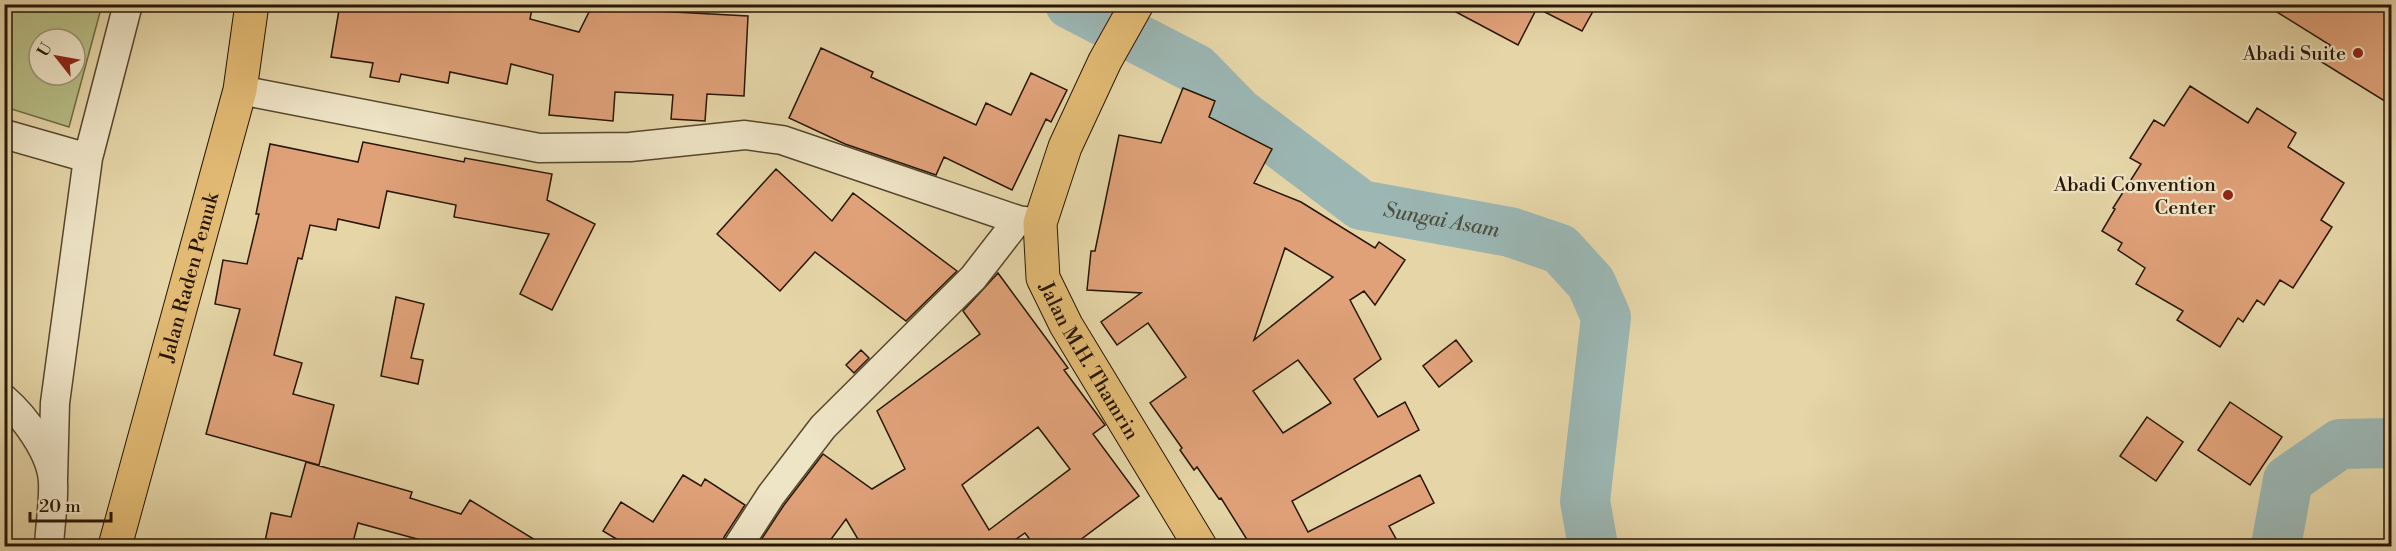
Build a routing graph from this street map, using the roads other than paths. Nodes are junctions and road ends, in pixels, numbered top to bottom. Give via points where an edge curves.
1 (128, 4) edge
2 (252, 4) edge
3 (1137, 4) edge
4 (240, 90) junction
5 (4, 134) edge
6 (88, 158) junction
7 (1029, 221) junction
8 (4, 399) edge
9 (53, 479) junction
10 (49, 546) edge
11 (115, 546) edge
12 (738, 546) edge
13 (1200, 546) edge

1 - 6 street
2 - 4 highway, Jalan Raden Pemuk
3 - 7 highway, Jalan M.H. Thamrin via 1105,61
4 - 7 street via 539,148 630,147 745,135 782,140
4 - 11 highway, Jalan Raden Pemuk
5 - 6 street
6 - 9 street via 55,403
7 - 12 street via 823,427
7 - 13 highway, Jalan M.H. Thamrin via 1043,278 1066,325
8 - 9 street via 32,430
9 - 10 street

